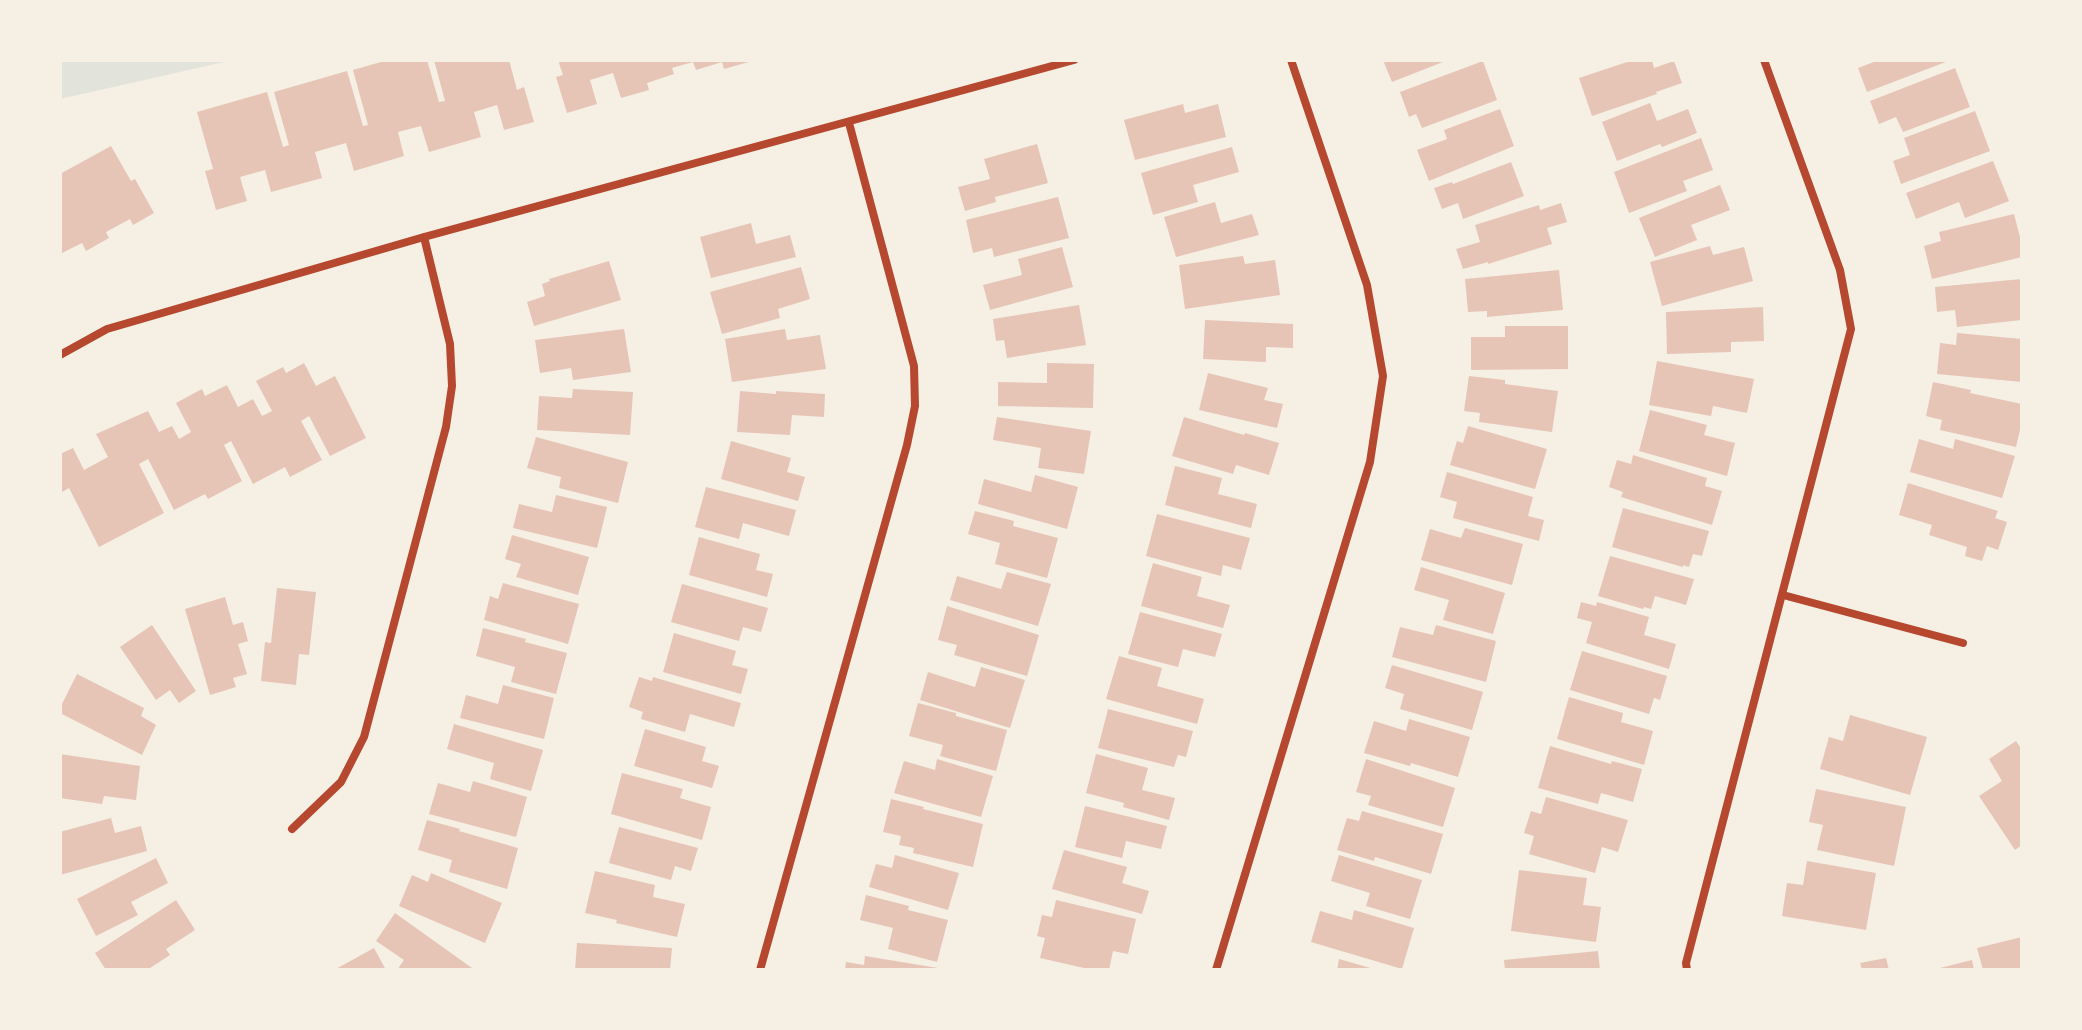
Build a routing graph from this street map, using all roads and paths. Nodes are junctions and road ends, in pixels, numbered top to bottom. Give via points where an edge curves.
1 (1074, 60) edge
2 (1291, 60) edge
3 (1764, 60) edge
4 (849, 123) junction
5 (424, 237) junction
6 (60, 355) edge
7 (1783, 595) junction
8 (1963, 643) dead end
9 (292, 829) dead end
10 (760, 970) edge
11 (1216, 970) edge
12 (1687, 970) edge

1 - 4 street
2 - 11 street via 1367,285 1383,376 1370,462
3 - 7 street via 1840,270 1851,329
4 - 5 street
4 - 10 street via 914,366 915,406
5 - 6 street via 107,329
5 - 9 street via 450,344 452,386 446,427 364,737 341,782
7 - 8 street
7 - 12 street

